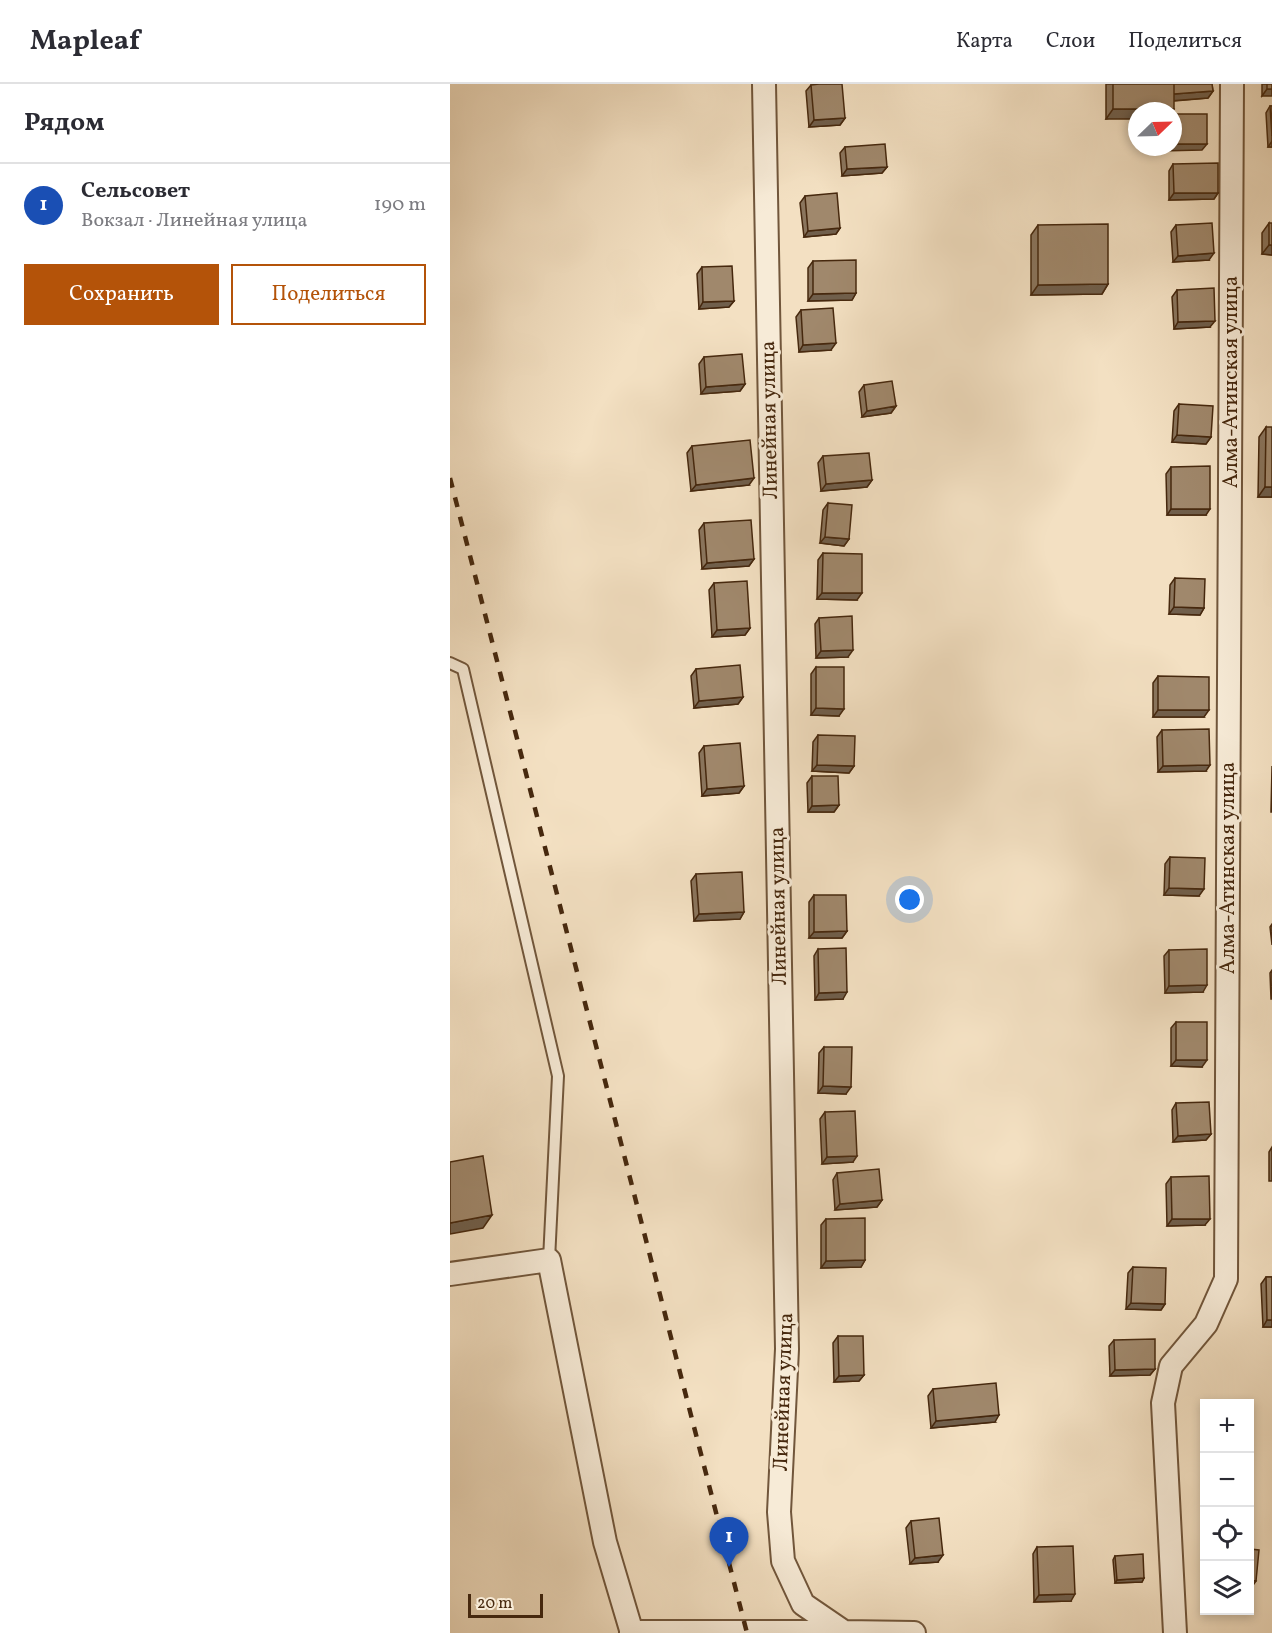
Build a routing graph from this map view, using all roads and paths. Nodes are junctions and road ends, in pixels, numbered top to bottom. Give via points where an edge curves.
1 (764, 84) edge
2 (1232, 84) edge
3 (450, 663) edge
4 (549, 1260) junction
5 (450, 1274) edge
6 (632, 1632) edge
7 (844, 1632) edge
8 (914, 1633) edge
9 (1175, 1633) edge

1 - 7 street, Линейная улица via 787,1349 779,1512 783,1561 803,1604
2 - 9 street, Алма-Атинская улица via 1226,1279 1206,1324 1171,1366 1163,1403
3 - 4 lane via 463,669 558,1076
4 - 5 street
4 - 6 street via 605,1542
6 - 7 street
7 - 8 street

